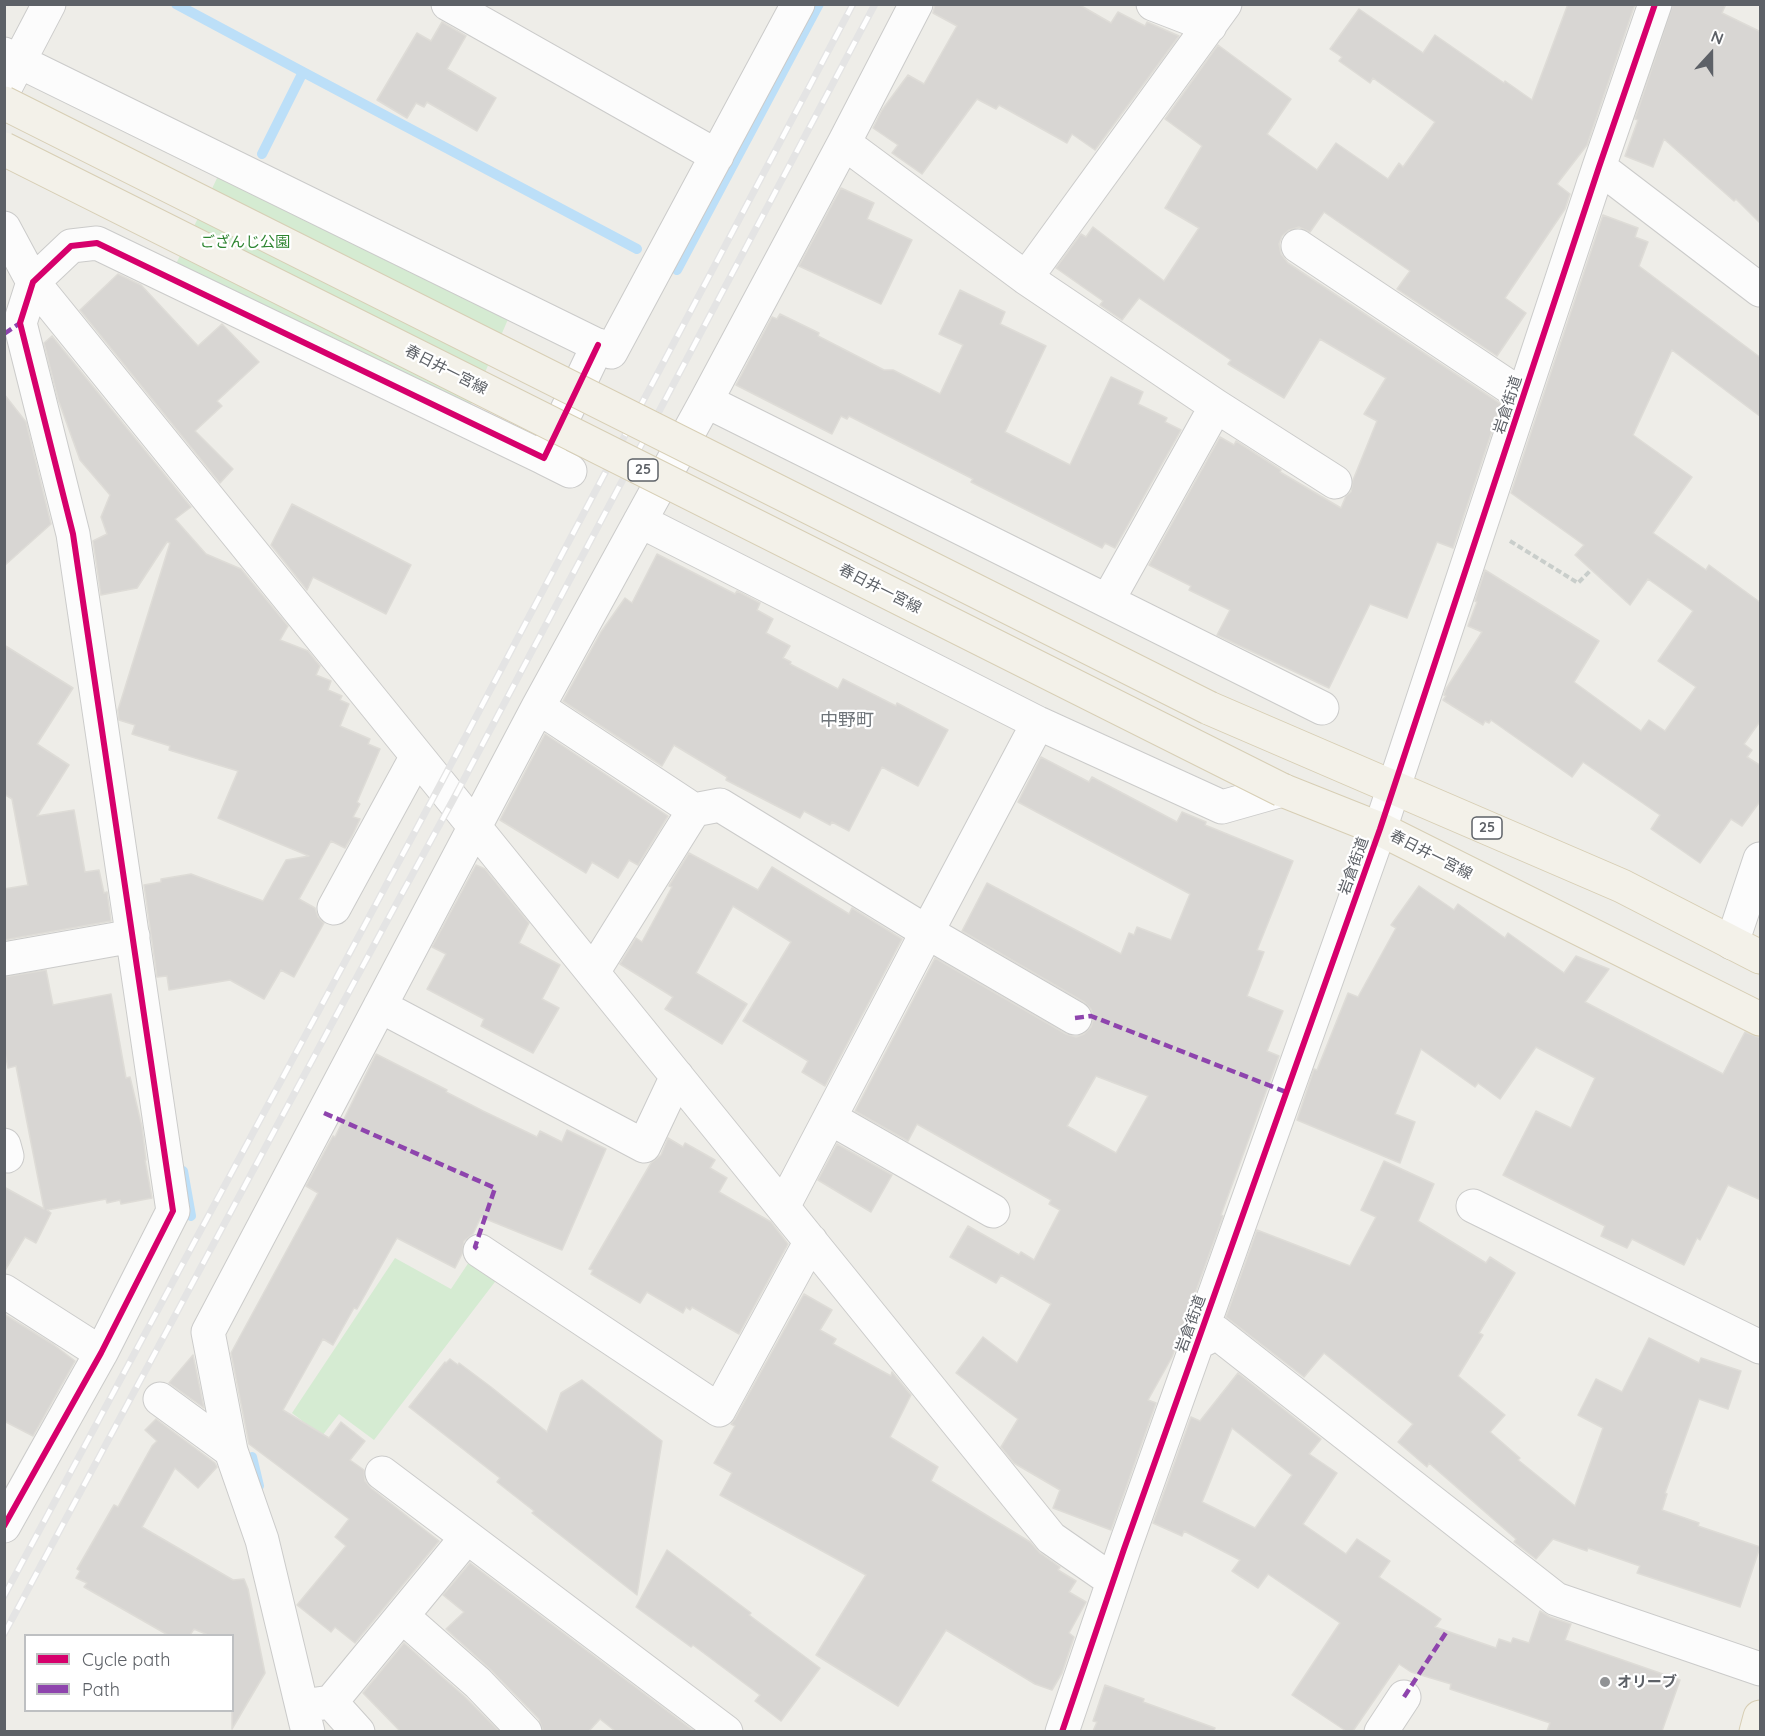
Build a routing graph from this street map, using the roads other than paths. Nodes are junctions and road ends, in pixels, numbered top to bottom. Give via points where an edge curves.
1 (49, 4) edge
2 (448, 4) edge
3 (798, 4) edge
4 (916, 4) edge
5 (1153, 4) edge
6 (1655, 4) edge
7 (1218, 15) edge
8 (12, 57) edge
9 (4, 90) edge
10 (4, 103) edge
11 (844, 144) junction
12 (4, 149) edge
13 (717, 156) junction
14 (1599, 167) junction
15 (4, 228) edge
16 (1298, 246) dead end
17 (1026, 278) junction
18 (33, 282) junction
19 (1761, 290) edge
20 (598, 345) junction
21 (1523, 396) junction
22 (706, 401) junction
23 (1216, 406) junction
24 (1335, 482) dead end
25 (640, 521) junction
26 (1108, 600) junction
27 (538, 707) junction
28 (1322, 708) dead end
29 (1038, 723) junction
30 (417, 756) junction
31 (1393, 788) junction
32 (1282, 790) junction
33 (694, 810) junction
34 (475, 826) junction
35 (1380, 829) junction
36 (1761, 859) edge
37 (334, 908) dead end
38 (927, 932) junction
39 (133, 936) junction
40 (1746, 950) edge
41 (4, 958) edge
42 (593, 972) junction
43 (380, 1006) junction
44 (1075, 1018) dead end
45 (1761, 1019) edge
46 (677, 1076) junction
47 (830, 1118) junction
48 (1473, 1206) dead end
49 (783, 1207) junction
50 (993, 1211) dead end
51 (811, 1242) junction
52 (480, 1251) dead end
53 (4, 1291) edge
54 (1197, 1343) junction
55 (1761, 1347) edge
56 (101, 1353) junction
57 (160, 1399) dead end
58 (231, 1451) junction
59 (382, 1473) dead end
60 (4, 1526) edge
61 (467, 1537) junction
62 (1113, 1581) junction
63 (402, 1616) junction
64 (1761, 1669) edge
65 (1404, 1697) dead end
66 (313, 1713) edge
67 (1761, 1717) edge
68 (712, 1727) edge
69 (358, 1731) edge
70 (525, 1731) edge
71 (1062, 1731) edge
72 (1381, 1731) edge
73 (1756, 1731) edge

1 - 8 street
2 - 13 street
3 - 13 street
4 - 11 street
5 - 7 street
6 - 14 street, 岩倉街道
7 - 17 street
8 - 9 street
8 - 20 street
10 - 31 main road, 25, bridge via 1209,708
11 - 17 street
11 - 22 street
12 - 32 main road, 春日井一宮線 / 25, bridge
13 - 20 street via 611,352
14 - 19 street
14 - 21 street, 岩倉街道
15 - 18 street
16 - 21 street
17 - 23 street
18 - 20 street via 71,246 97,243 557,465
18 - 30 street
18 - 39 street via 20,323 73,534
21 - 31 street, 岩倉街道
22 - 25 street
22 - 26 street
23 - 24 street
23 - 26 street
25 - 27 street
25 - 29 street
26 - 28 street
27 - 33 street
27 - 34 street
29 - 32 street via 1222,807
29 - 38 street
30 - 34 street
30 - 37 street
31 - 35 street, 岩倉街道
31 - 40 main road, 25 via 1622,886
32 - 35 main road, 春日井一宮線 / 25
33 - 38 street via 720,805
33 - 42 street
34 - 42 street
34 - 43 street
35 - 45 main road, 春日井一宮線 / 25
35 - 54 street, 岩倉街道
36 - 40 street
38 - 44 street
38 - 47 street
39 - 41 street
39 - 56 street via 173,1211
42 - 46 street
43 - 46 street via 644,1146
43 - 58 street via 208,1332
46 - 49 street
47 - 49 street
47 - 50 street
48 - 55 street
49 - 51 street
51 - 52 street via 719,1410
51 - 62 street via 1051,1538
53 - 56 street
54 - 62 street, 岩倉街道
54 - 64 street via 1217,1333 1556,1599
56 - 60 street
57 - 58 street
58 - 66 street
59 - 61 street
61 - 63 street
61 - 68 street
62 - 71 street, 岩倉街道
63 - 66 street
63 - 70 street
65 - 72 street
66 - 69 street
67 - 73 main road

